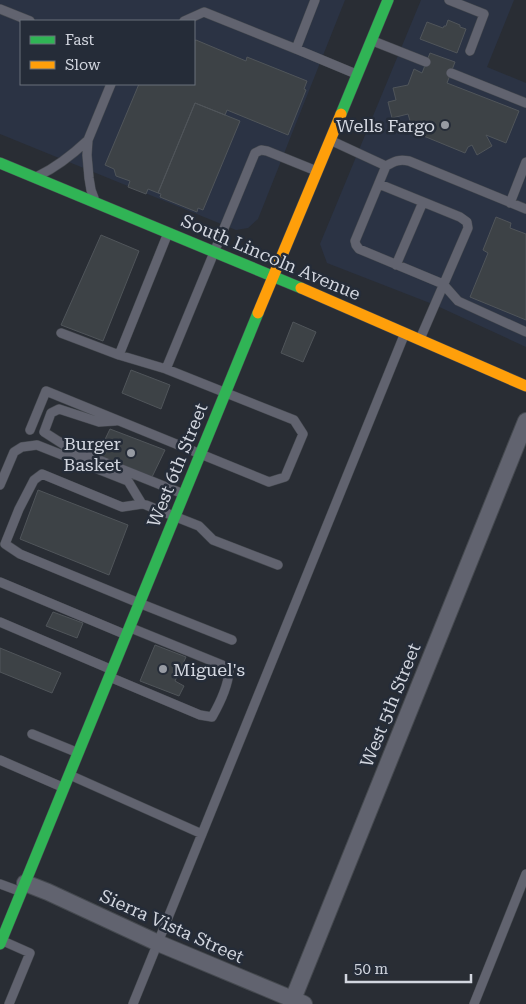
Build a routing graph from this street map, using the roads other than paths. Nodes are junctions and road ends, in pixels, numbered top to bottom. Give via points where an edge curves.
1 (315, 0) edge
2 (388, 0) edge
3 (449, 0) edge
4 (0, 9) edge
5 (28, 20) edge
6 (186, 20) edge
7 (372, 40) junction
8 (296, 49) junction
9 (470, 51) dead end
10 (426, 62) dead end
11 (451, 73) dead end
12 (357, 74) junction
13 (111, 85) edge
14 (526, 104) edge
15 (88, 140) junction
16 (330, 140) junction
17 (526, 162) edge
18 (0, 163) edge
19 (386, 166) junction
20 (317, 171) junction
21 (34, 178) junction
22 (379, 184) junction
23 (423, 202) junction
24 (96, 203) junction
25 (510, 203) junction
26 (526, 210) edge
27 (168, 233) junction
28 (215, 252) junction
29 (396, 265) junction
30 (274, 276) junction
31 (443, 284) junction
32 (526, 332) edge
33 (61, 333) dead end
34 (405, 333) junction
35 (420, 340) junction
36 (119, 355) junction
37 (166, 369) junction
38 (526, 386) edge
39 (226, 393) junction
40 (120, 421) junction
41 (526, 421) edge
42 (30, 430) dead end
43 (200, 454) junction
44 (0, 485) edge
45 (184, 494) junction
46 (142, 504) junction
47 (175, 517) junction
48 (278, 565) dead end
49 (0, 582) edge
50 (139, 604) junction
51 (0, 622) edge
52 (128, 631) junction
53 (232, 640) dead end
54 (111, 674) junction
55 (32, 734) dead end
56 (78, 753) junction
57 (0, 760) edge
58 (69, 775) junction
59 (64, 788) junction
60 (202, 834) junction
61 (526, 874) edge
62 (0, 884) edge
63 (23, 888) junction
64 (1, 942) edge
65 (158, 943) junction
66 (296, 1002) edge
67 (9, 1004) edge
68 (133, 1004) edge
69 (474, 1004) edge

1 - 8 lane
2 - 7 main road, West 6th Street
3 - 9 lane via 484,14
4 - 5 lane
6 - 8 lane via 204,12
7 - 10 lane
7 - 12 main road, West 6th Street
8 - 12 lane
11 - 14 lane
12 - 16 main road, West 6th Street
13 - 15 lane
15 - 21 lane via 59,164
15 - 24 lane via 89,178
16 - 19 lane
16 - 20 main road, West 6th Street
17 - 25 lane
18 - 21 main road, South Lincoln Avenue
19 - 22 lane
19 - 25 lane via 394,161 409,161
20 - 28 lane via 261,150 255,153
20 - 30 main road, West 6th Street
21 - 24 main road, South Lincoln Avenue
22 - 23 lane
22 - 29 lane via 355,241 359,249
23 - 29 lane
23 - 31 lane via 467,222 468,228
24 - 27 main road, South Lincoln Avenue
25 - 26 lane
27 - 28 main road, South Lincoln Avenue
27 - 36 lane
28 - 30 main road, South Lincoln Avenue
28 - 37 lane
29 - 31 lane
30 - 34 main road, South Lincoln Avenue
30 - 39 main road, West 6th Street
31 - 32 lane via 458,301
31 - 35 lane
33 - 36 lane
34 - 35 main road, South Lincoln Avenue
34 - 60 lane
35 - 38 main road, South Lincoln Avenue
36 - 37 lane
37 - 39 lane
39 - 43 main road, West 6th Street
39 - 43 lane via 294,420 303,434 300,442 285,476 269,482
40 - 42 lane via 46,391
40 - 43 lane
40 - 45 lane via 99,422 59,409 51,413 44,432 69,448
41 - 66 street, West 5th Street
43 - 45 main road, West 6th Street
44 - 46 lane via 14,452 22,447 38,446 128,481
45 - 47 main road, West 6th Street
46 - 47 lane
46 - 50 lane via 122,507 42,474 34,480 5,544 20,554
47 - 48 lane via 198,526 213,540
47 - 50 main road, West 6th Street
49 - 52 lane
50 - 52 main road, West 6th Street
50 - 53 lane
51 - 54 lane
52 - 54 main road, West 6th Street
52 - 54 lane via 222,665 229,671 228,681 212,717 200,715
54 - 56 main road, West 6th Street
55 - 56 lane
56 - 58 main road, West 6th Street
57 - 59 lane
58 - 59 main road, West 6th Street
58 - 60 lane
59 - 63 main road, West 6th Street
60 - 65 lane
61 - 69 lane
62 - 63 lane
63 - 64 main road, West 6th Street
63 - 65 street, Sierra Vista Street via 48,892
64 - 67 lane via 30,953
65 - 66 street, Sierra Vista Street
65 - 68 lane

